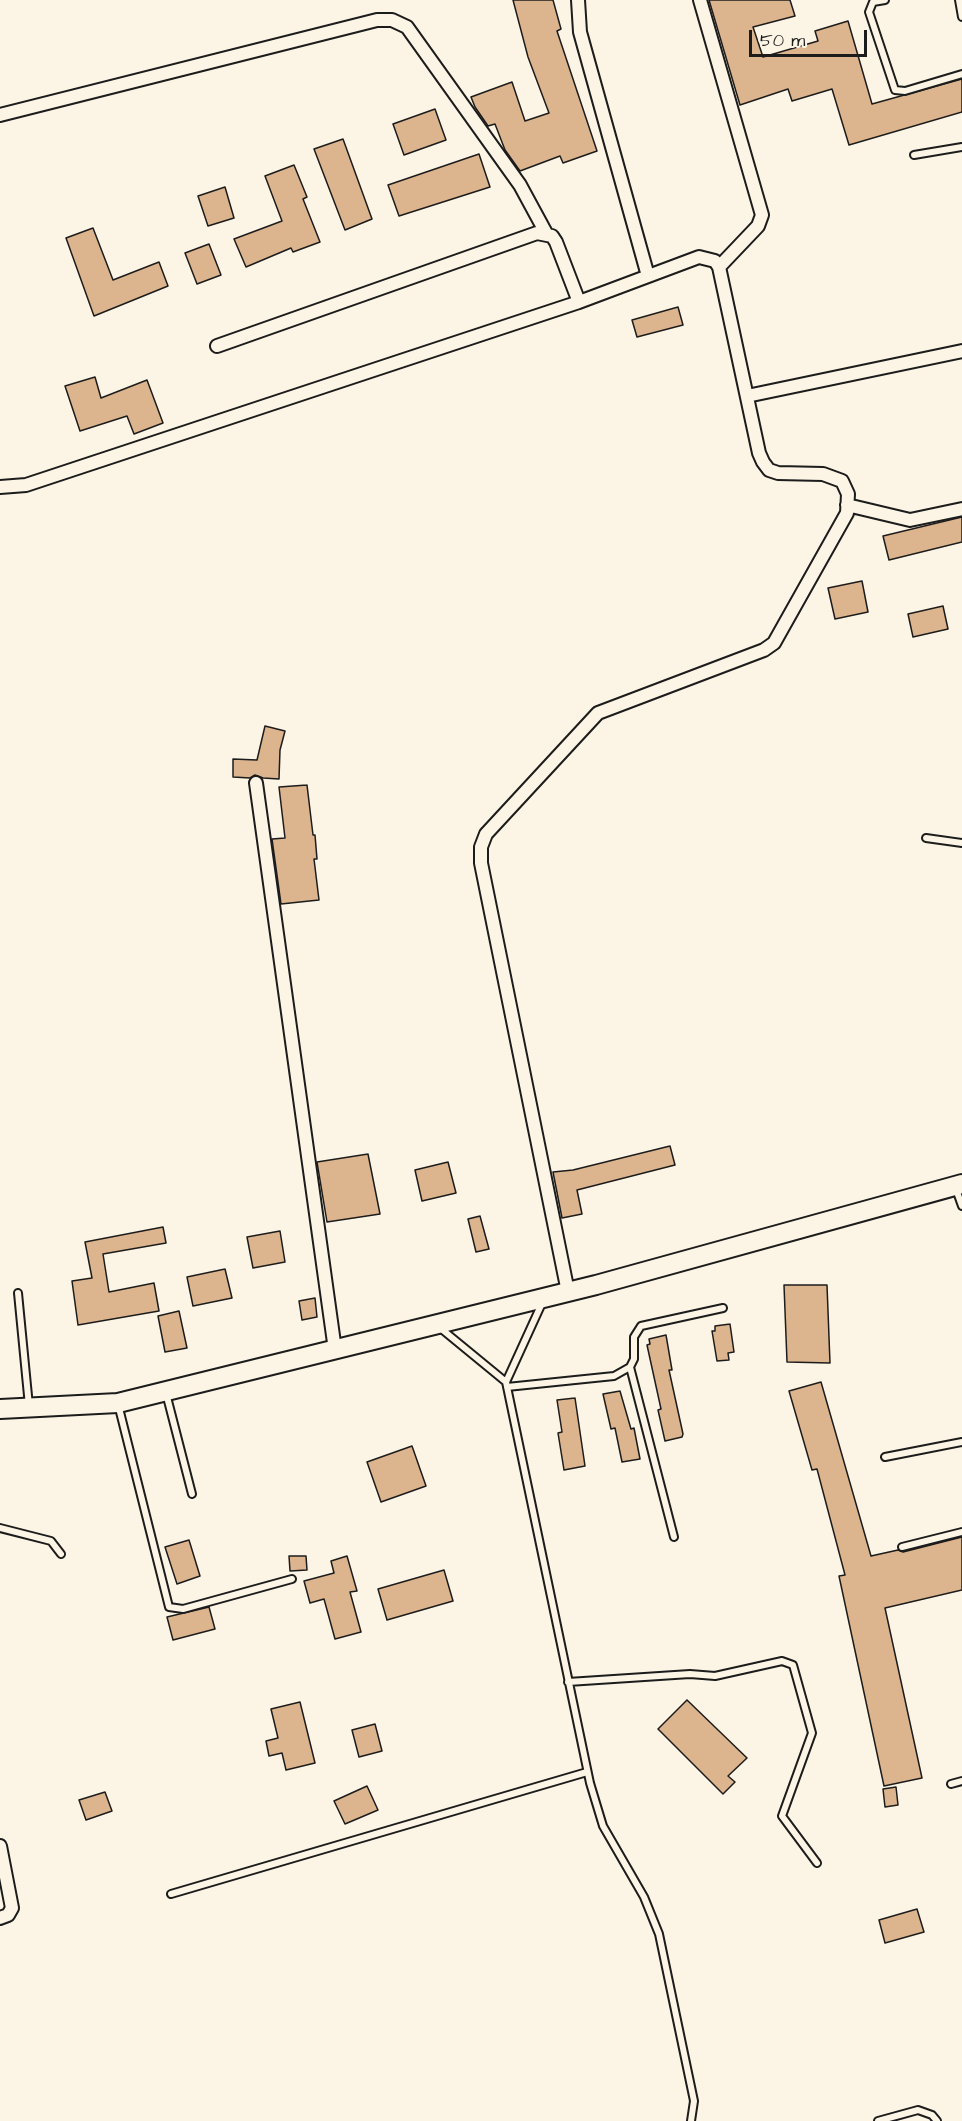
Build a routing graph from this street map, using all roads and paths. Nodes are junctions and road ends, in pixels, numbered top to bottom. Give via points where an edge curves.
1 (578, 0) edge
2 (700, 0) edge
3 (885, 0) edge
4 (958, 0) edge
5 (962, 17) edge
6 (962, 74) edge
7 (0, 115) edge
8 (962, 147) edge
9 (914, 155) dead end
10 (546, 233) junction
11 (719, 267) junction
12 (648, 276) junction
13 (579, 302) junction
14 (217, 346) dead end
15 (962, 351) edge
16 (747, 396) junction
17 (0, 487) edge
18 (847, 505) junction
19 (962, 509) edge
20 (256, 783) dead end
21 (926, 838) dead end
22 (962, 843) edge
23 (958, 1185) edge
24 (962, 1206) edge
25 (568, 1292) junction
26 (18, 1293) dead end
27 (544, 1298) junction
28 (723, 1308) dead end
29 (436, 1325) junction
30 (335, 1350) junction
31 (630, 1367) junction
32 (507, 1385) junction
33 (165, 1392) junction
34 (118, 1403) junction
35 (29, 1408) junction
36 (0, 1409) edge
37 (962, 1442) edge
38 (885, 1457) dead end
39 (192, 1494) dead end
40 (0, 1528) edge
41 (962, 1532) edge
42 (674, 1537) dead end
43 (902, 1547) dead end
44 (61, 1554) dead end
45 (292, 1580) dead end
46 (568, 1682) junction
47 (587, 1772) junction
48 (962, 1781) edge
49 (951, 1784) dead end
50 (0, 1846) edge
51 (817, 1863) dead end
52 (171, 1894) dead end
53 (0, 1918) edge
54 (692, 2120) edge
55 (878, 2121) edge
56 (937, 2121) edge

1 - 12 street via 580,33
2 - 11 street via 762,215 758,226
3 - 6 lane via 873,2 869,12 895,90 905,92
4 - 5 lane
7 - 10 street via 377,20 392,20 407,27 519,185
8 - 9 lane
10 - 13 street via 556,242
10 - 14 street
11 - 12 street via 715,261 699,257
11 - 16 street
12 - 13 street
13 - 17 street via 26,485
15 - 16 street
16 - 18 street via 759,453 769,470 834,477 842,481 848,494
18 - 19 street via 910,520
18 - 25 street via 847,513 774,643 598,713 486,834 481,848
20 - 30 street
21 - 22 lane
23 - 24 lane
23 - 25 main road
25 - 27 main road
26 - 35 lane
27 - 29 main road
27 - 32 lane
28 - 31 lane via 641,1326 634,1337
29 - 30 main road
29 - 32 lane
30 - 33 main road
31 - 32 lane via 614,1376
31 - 42 lane
32 - 46 lane
33 - 34 main road
33 - 39 lane
34 - 35 main road
34 - 45 lane via 169,1607 183,1609
35 - 36 main road
37 - 38 lane
40 - 44 lane via 51,1541
41 - 43 lane
46 - 47 lane
46 - 51 lane via 690,1674 715,1676 782,1661 793,1665 812,1733 782,1816
47 - 52 lane
47 - 54 lane via 603,1826 644,1897 659,1934 694,2101
48 - 49 lane
50 - 53 street via 12,1908
55 - 56 lane via 918,2110

